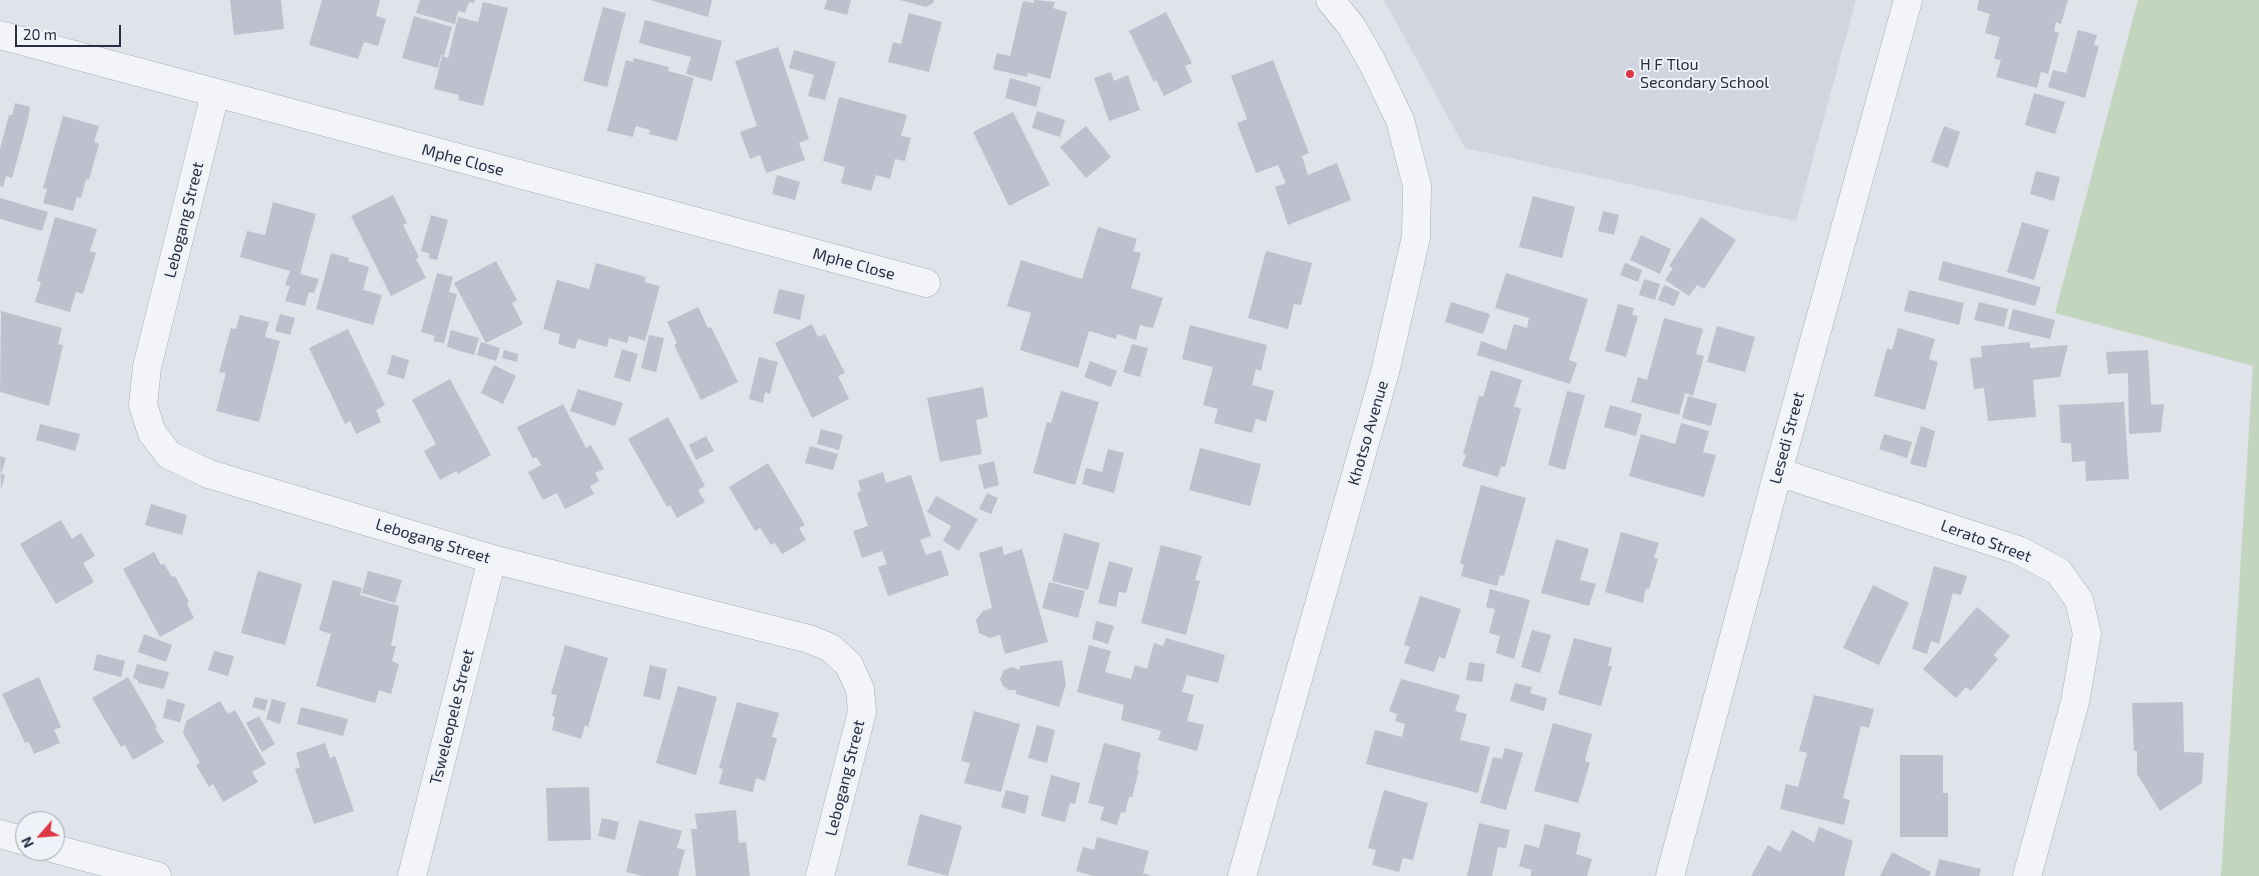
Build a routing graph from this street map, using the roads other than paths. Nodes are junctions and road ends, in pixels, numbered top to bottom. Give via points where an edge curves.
1 (1330, 0) edge
2 (1908, 0) edge
3 (0, 35) edge
4 (215, 94) junction
5 (926, 283) dead end
6 (1778, 472) junction
7 (492, 559) junction
8 (65, 852) edge
9 (157, 876) edge
10 (412, 876) edge
11 (820, 876) edge
12 (1242, 876) edge
13 (1670, 876) edge
14 (2027, 876) edge

1 - 12 street, Khotso Avenue via 1352,27 1400,120 1417,186 1416,237 1385,372
2 - 6 street, Lesedi Street
3 - 4 street, Mphe Close
4 - 5 street, Mphe Close
4 - 7 street, Lebogang Street via 147,367 143,405 152,433 169,455 209,474
6 - 13 street, Lesedi Street
6 - 14 street, Lerato Street via 2018,550 2058,571 2079,600 2087,634 2075,702
7 - 10 street, Tsweleopele Street
7 - 11 street, Lebogang Street via 809,639 831,648 849,665 860,689 862,712
8 - 9 street

